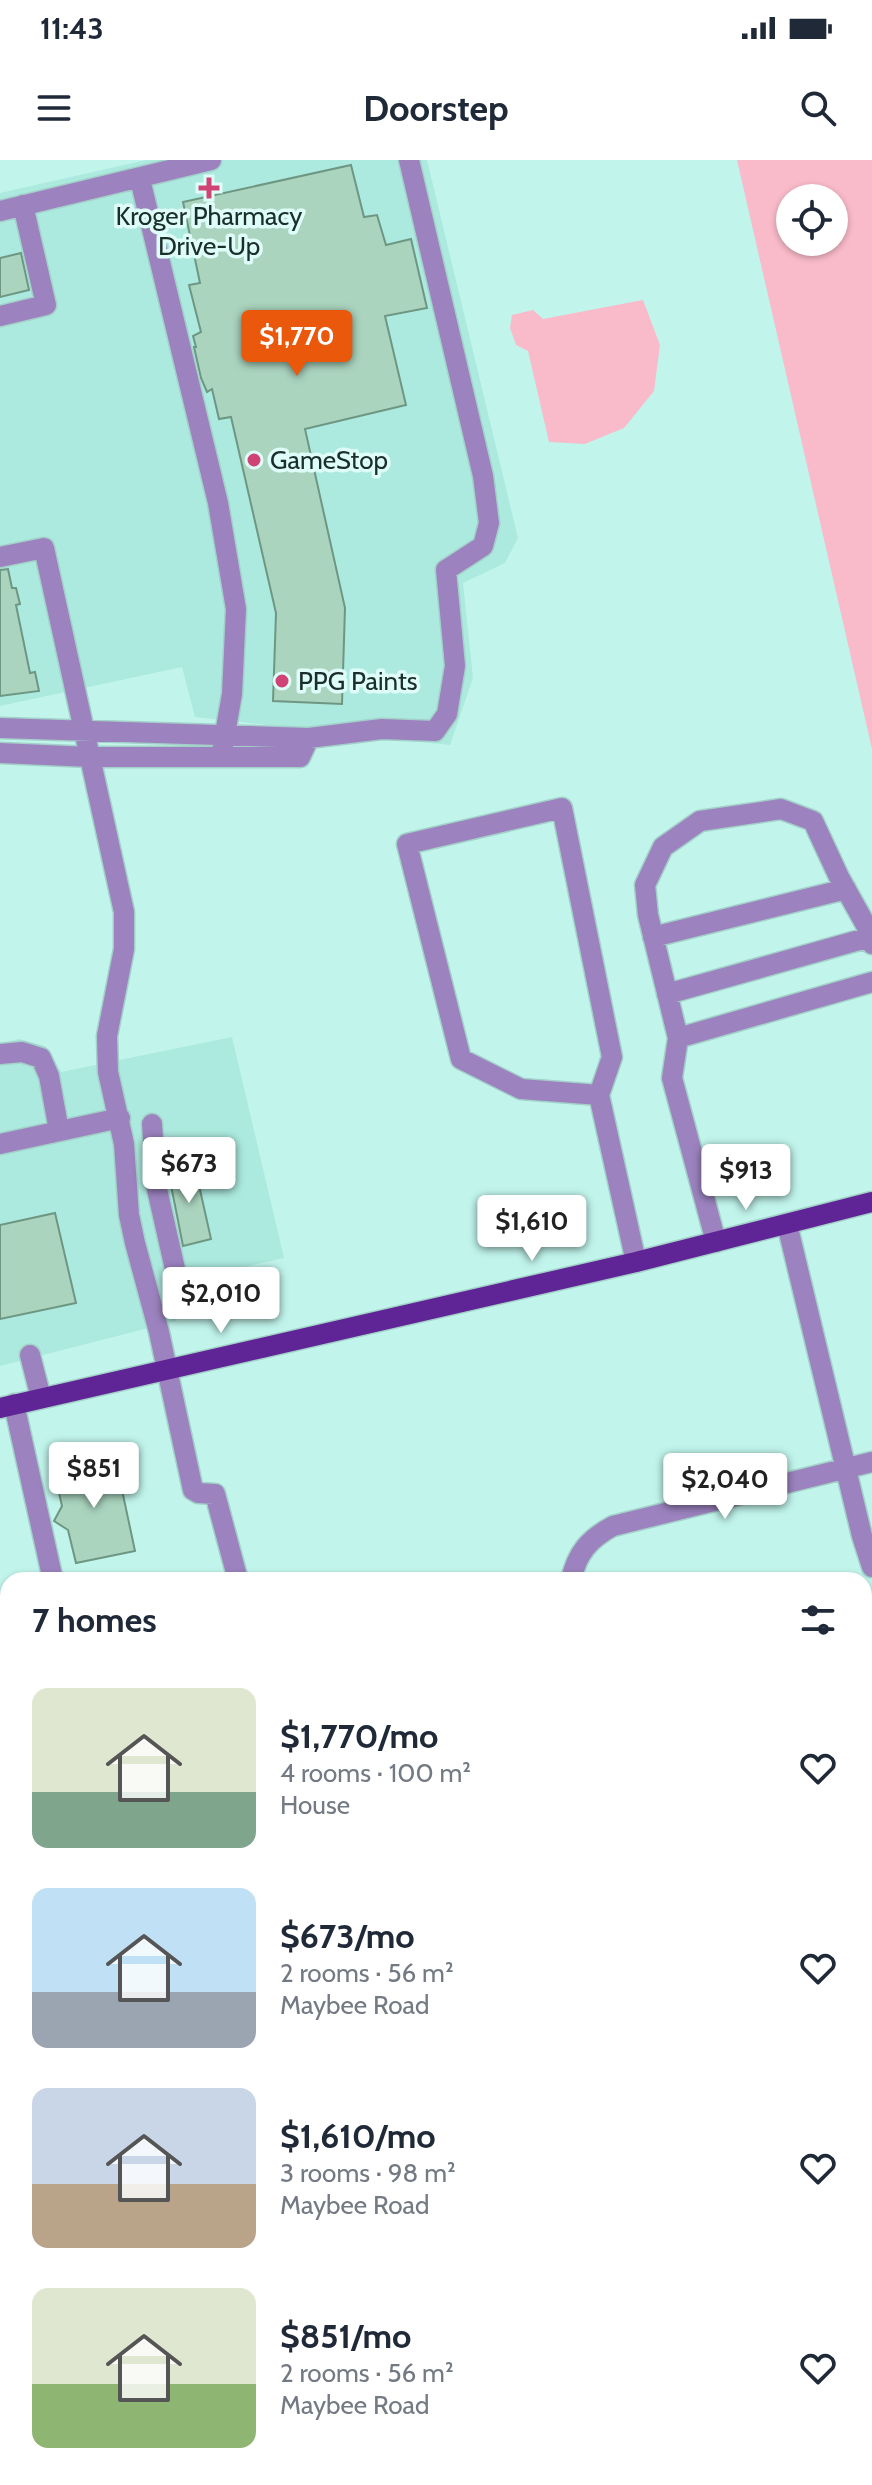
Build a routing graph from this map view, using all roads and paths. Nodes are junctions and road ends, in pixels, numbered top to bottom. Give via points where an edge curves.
1 (211, 160) edge
2 (409, 160) edge
3 (140, 179) junction
4 (23, 205) junction
5 (0, 211) edge
6 (0, 316) edge
7 (0, 557) edge
8 (0, 728) edge
9 (84, 731) junction
10 (223, 735) junction
11 (309, 738) junction
12 (0, 753) edge
13 (90, 757) junction
14 (221, 757) junction
15 (846, 889) junction
16 (653, 937) junction
17 (871, 940) edge
18 (872, 982) edge
19 (667, 994) junction
20 (678, 1038) junction
21 (0, 1054) edge
22 (0, 1065) edge
23 (599, 1095) junction
24 (120, 1118) junction
25 (152, 1124) dead end
26 (55, 1132) junction
27 (0, 1144) edge
28 (872, 1202) edge
29 (787, 1224) junction
30 (716, 1242) junction
31 (636, 1262) junction
32 (175, 1269) dead end
33 (30, 1355) dead end
34 (167, 1369) junction
35 (41, 1398) junction
36 (7, 1406) edge
37 (872, 1462) edge
38 (846, 1469) junction
39 (872, 1567) edge
40 (51, 1572) edge
41 (236, 1572) edge
42 (574, 1572) edge

1 - 3 street
2 - 11 street via 483,476 489,523 483,546 446,570 455,666 447,714 435,731 382,729
3 - 4 street
3 - 10 street via 218,503 236,609 232,694
4 - 5 street
4 - 6 street via 46,305
7 - 9 street via 44,548
8 - 9 street
9 - 10 street
9 - 13 street
10 - 11 street
10 - 14 street
11 - 14 street via 300,757
12 - 13 street
13 - 14 street
13 - 24 street via 124,912 124,949 107,1036 108,1072
15 - 16 street
15 - 16 street via 813,821 781,809 700,821 663,847 645,885
15 - 17 street
16 - 19 street
17 - 19 street
18 - 20 street
19 - 20 street
20 - 30 street via 672,1078
21 - 26 street via 22,1052 41,1058 49,1076
22 - 26 street via 19,1061 37,1071
23 - 23 street via 521,1089 461,1059 407,844 562,808 612,1057
23 - 31 street
24 - 26 street
24 - 34 street via 129,1215
25 - 32 street via 156,1185
26 - 27 street
28 - 29 main road
29 - 30 main road
29 - 38 street
30 - 31 main road
31 - 34 main road
33 - 35 street
34 - 35 main road
34 - 41 street via 193,1490 215,1494
35 - 36 main road
36 - 40 street
37 - 38 street
38 - 39 street
38 - 42 street via 613,1526 581,1551

